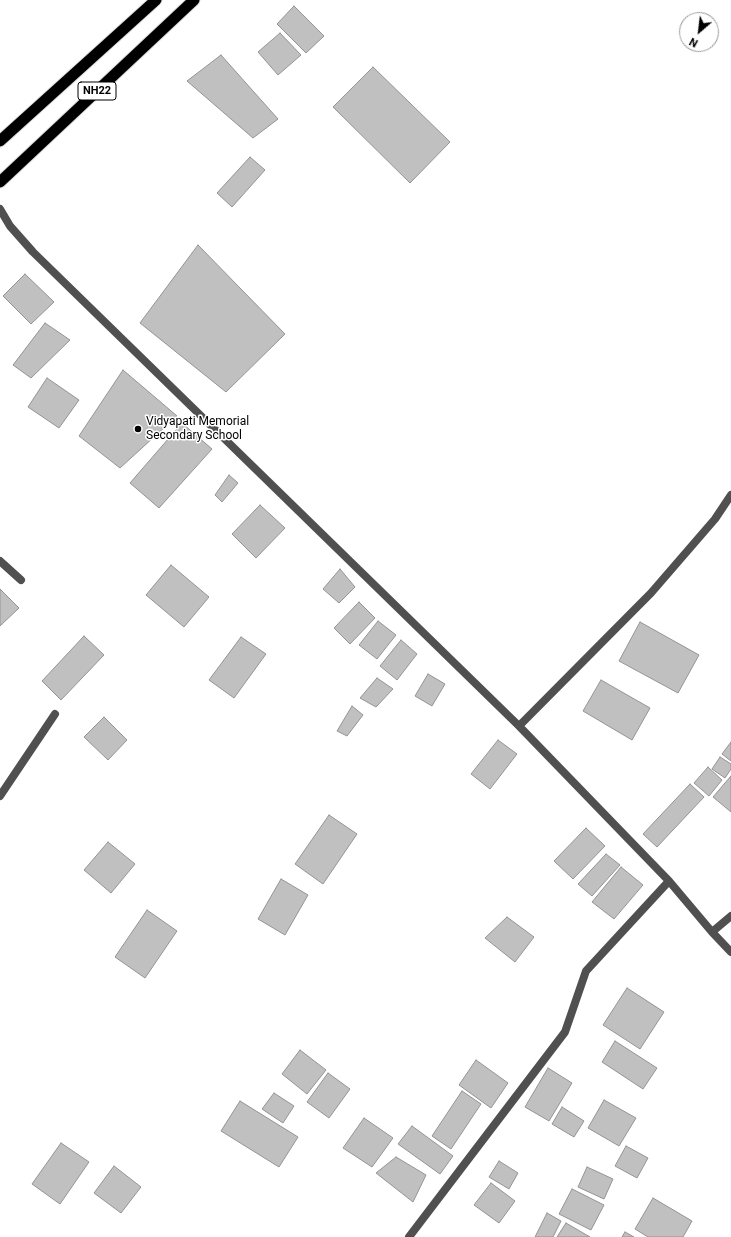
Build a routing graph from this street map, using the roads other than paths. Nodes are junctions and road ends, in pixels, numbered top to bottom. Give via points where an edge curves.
1 (156, 0) edge
2 (194, 0) edge
3 (0, 141) edge
4 (0, 182) edge
5 (0, 209) edge
6 (731, 495) edge
7 (0, 561) edge
8 (21, 580) dead end
9 (55, 714) dead end
10 (519, 726) junction
11 (0, 796) edge
12 (669, 881) junction
13 (731, 916) edge
14 (712, 932) junction
15 (731, 952) edge
16 (409, 1237) edge

1 - 3 highway, NH22
2 - 4 highway, NH22
5 - 10 street via 10,226 33,252
6 - 10 street via 715,519 651,593
7 - 8 street
9 - 11 street
10 - 12 street
12 - 14 street
12 - 16 street via 586,971 565,1032
13 - 14 street
14 - 15 street

